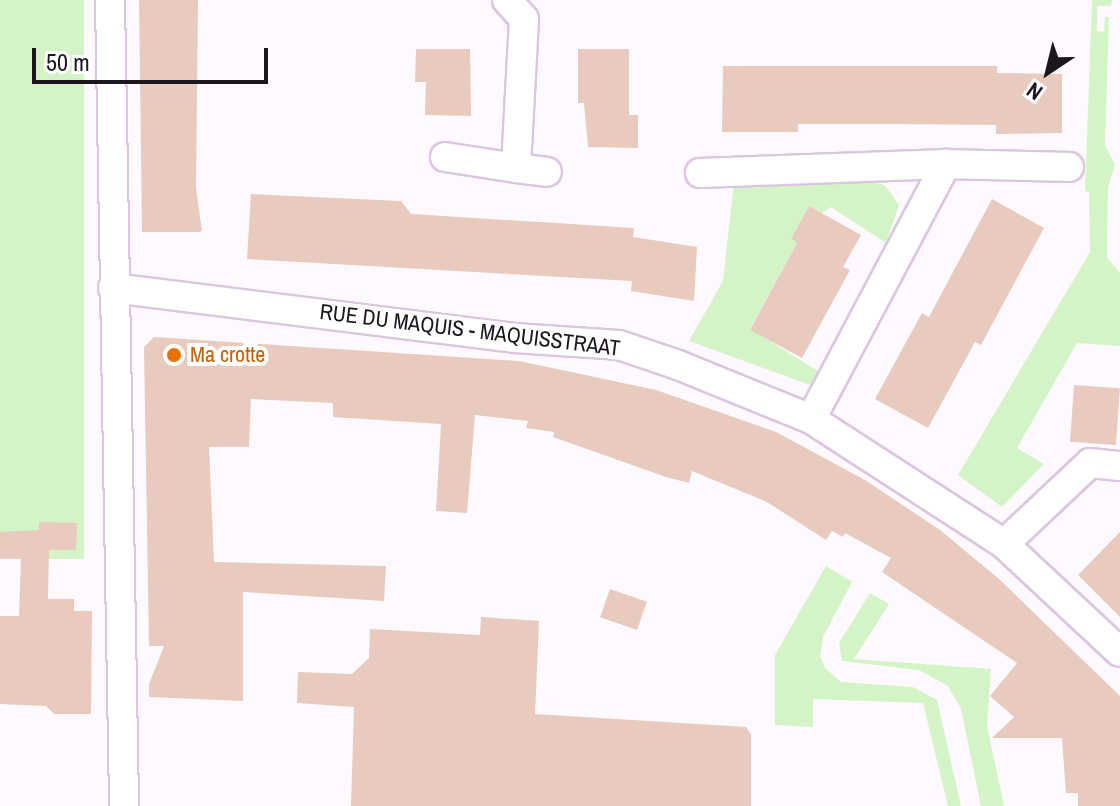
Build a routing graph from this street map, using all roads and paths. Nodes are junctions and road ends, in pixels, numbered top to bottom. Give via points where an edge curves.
1 (110, 0) edge
2 (507, 0) edge
3 (445, 157) dead end
4 (946, 164) junction
5 (1069, 167) dead end
6 (516, 168) junction
7 (547, 172) dead end
8 (700, 173) dead end
9 (113, 288) junction
10 (811, 419) junction
11 (1120, 466) edge
12 (1004, 544) junction
13 (1120, 652) edge
14 (124, 806) edge

1 - 9 street
2 - 6 street via 524,19
3 - 6 street
4 - 5 street
4 - 8 street
4 - 10 street
6 - 7 street
9 - 10 street, RUE DU MAQUIS - MAQUISSTRAAT via 514,338 619,345
9 - 14 street
10 - 12 street, RUE DU MAQUIS - MAQUISSTRAAT
11 - 12 street via 1090,463
12 - 13 street, RUE DU MAQUIS - MAQUISSTRAAT

